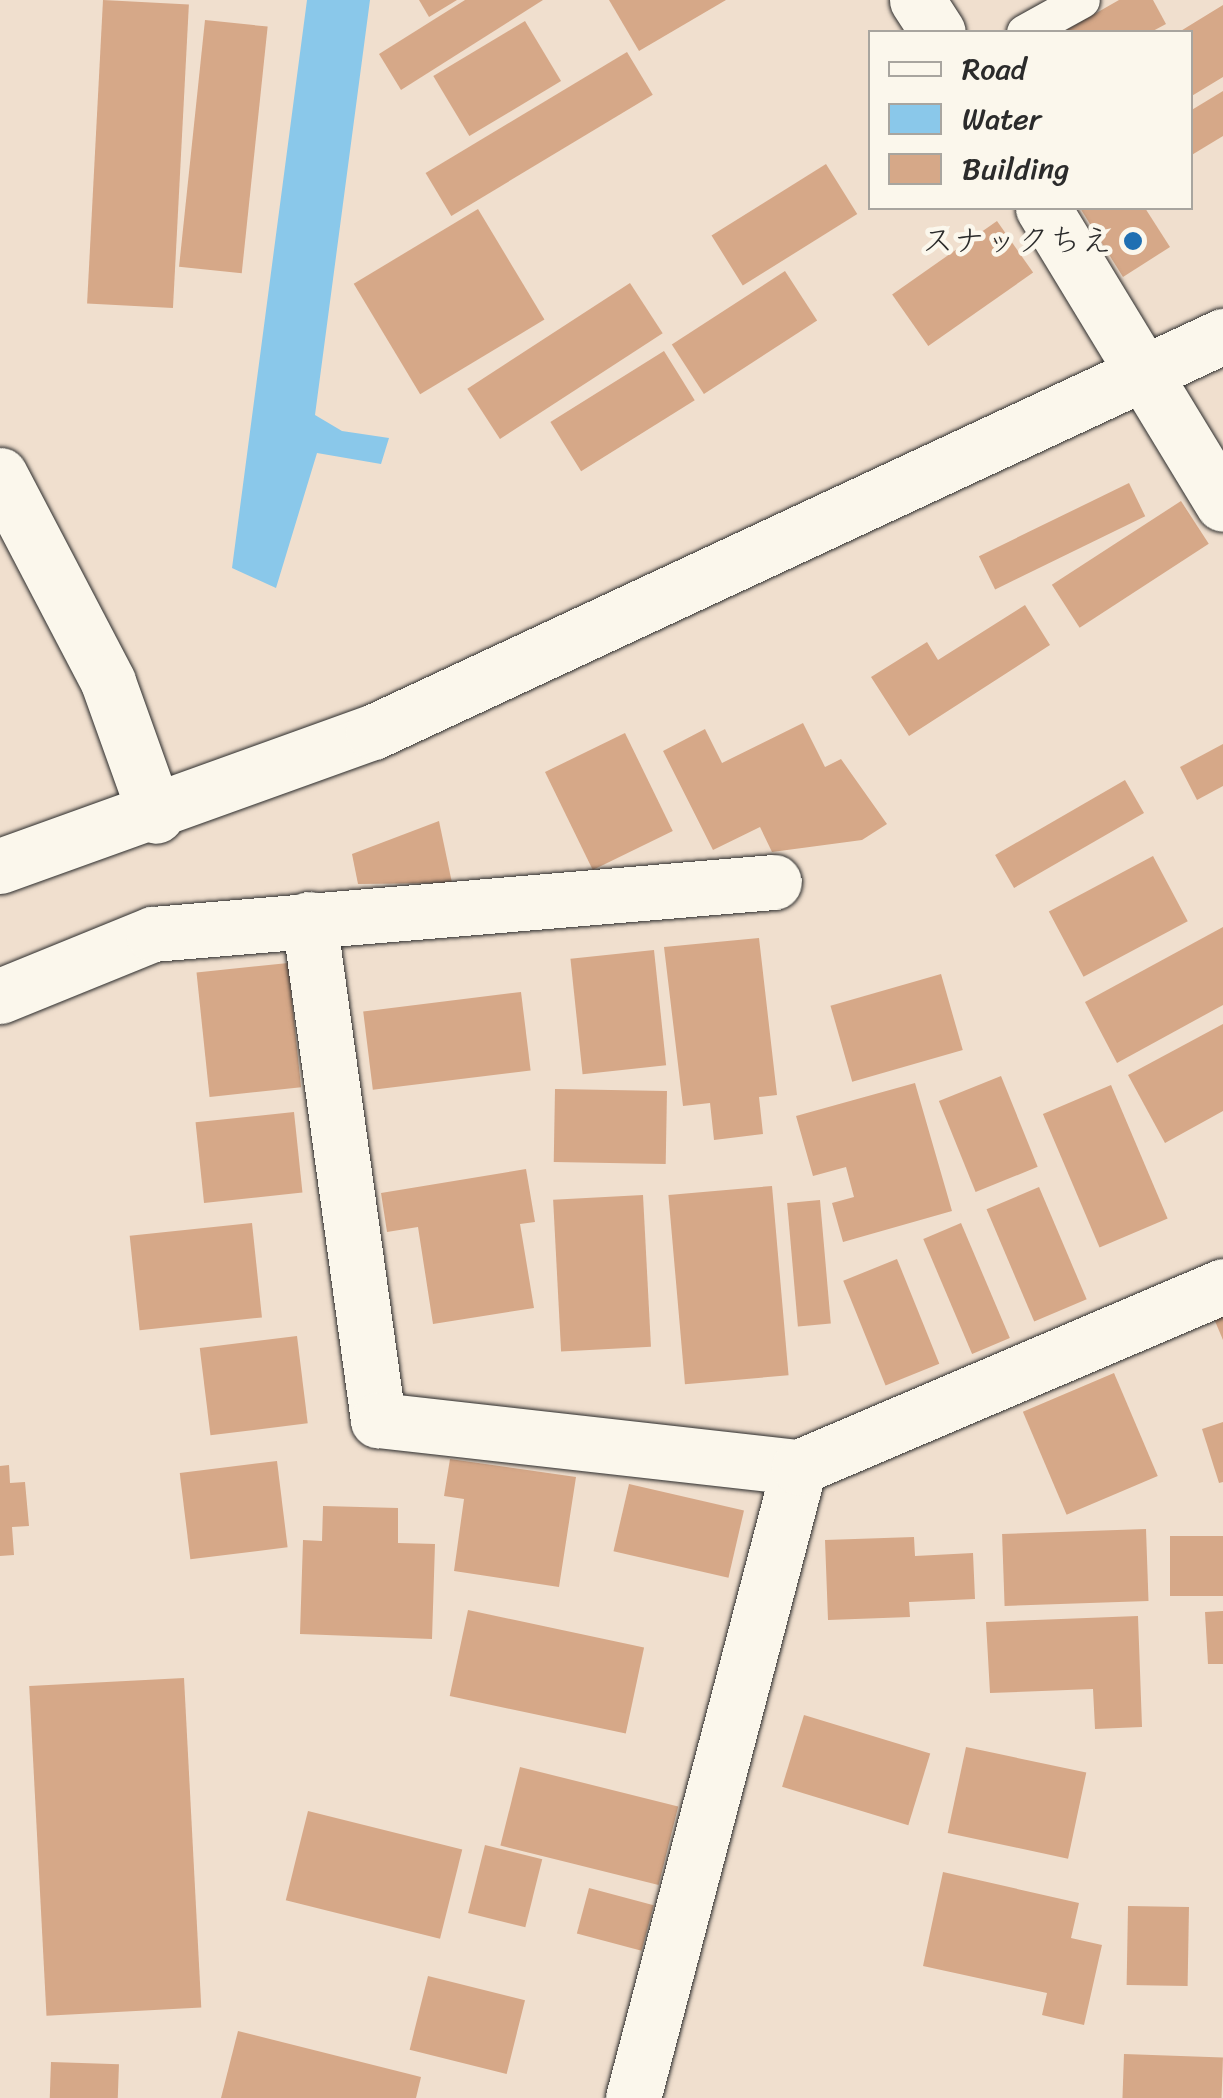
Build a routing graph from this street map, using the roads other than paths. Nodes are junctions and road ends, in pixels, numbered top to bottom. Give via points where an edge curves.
1 (917, 0) edge
2 (1082, 0) edge
3 (937, 30) edge
4 (1028, 30) edge
5 (1043, 210) edge
6 (1223, 336) edge
7 (1141, 373) junction
8 (0, 475) edge
9 (1223, 504) edge
10 (156, 816) junction
11 (0, 866) edge
12 (774, 882) dead end
13 (309, 919) junction
14 (0, 996) edge
15 (1223, 1286) edge
16 (798, 1467) junction
17 (634, 2098) edge

1 - 3 street
2 - 4 lane
5 - 7 street
6 - 7 street
7 - 9 street
7 - 10 street via 373,732
8 - 10 street via 108,682
10 - 11 street
12 - 13 street
13 - 14 street via 153,934
13 - 16 street via 378,1420
15 - 16 street
16 - 17 street

